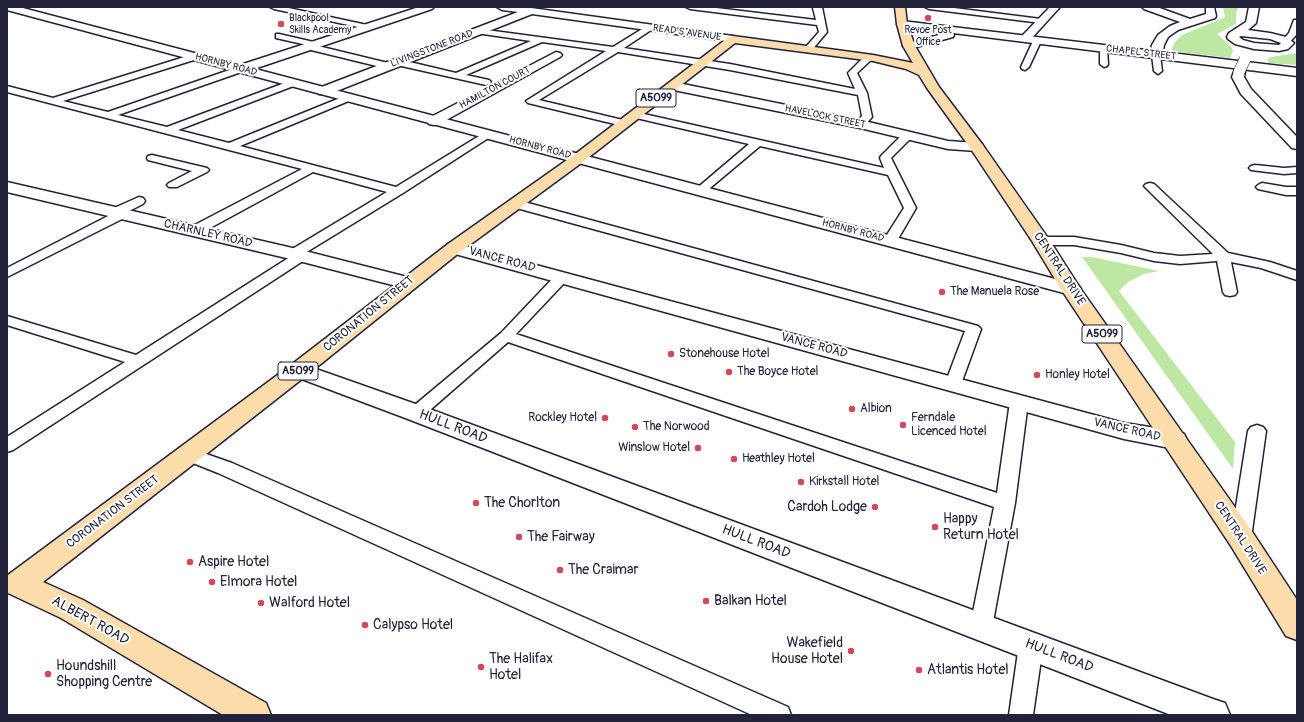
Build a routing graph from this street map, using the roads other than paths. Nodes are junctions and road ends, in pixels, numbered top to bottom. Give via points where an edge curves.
1 (8, 7) edge
2 (274, 7) edge
3 (430, 7) edge
4 (502, 7) edge
5 (540, 7) edge
6 (690, 7) edge
7 (818, 7) edge
8 (900, 7) edge
9 (929, 7) edge
10 (1055, 7) edge
11 (1147, 7) edge
12 (1254, 7) edge
13 (1210, 8) edge
14 (966, 9) edge
15 (528, 11) junction
16 (1041, 21) junction
17 (820, 22) junction
18 (1190, 22) junction
19 (1297, 22) edge
20 (1251, 23) junction
21 (902, 24) junction
22 (367, 28) junction
23 (650, 28) junction
24 (479, 31) junction
25 (986, 35) junction
26 (279, 36) dead end
27 (1270, 36) junction
28 (1237, 38) junction
29 (733, 39) junction
30 (1025, 39) junction
31 (540, 40) junction
32 (1037, 41) junction
33 (1286, 41) junction
34 (312, 46) junction
35 (1103, 48) junction
36 (1271, 48) junction
37 (808, 49) junction
38 (910, 49) junction
39 (616, 50) junction
40 (556, 55) dead end
41 (1156, 55) junction
42 (194, 57) junction
43 (1246, 57) junction
44 (870, 58) junction
45 (704, 62) junction
46 (393, 64) junction
47 (1104, 64) dead end
48 (1025, 67) dead end
49 (241, 69) junction
50 (1158, 71) dead end
51 (923, 72) junction
52 (1297, 72) edge
53 (458, 76) junction
54 (486, 82) dead end
55 (293, 83) junction
56 (673, 86) junction
57 (7, 89) edge
58 (324, 91) junction
59 (862, 93) junction
60 (348, 98) junction
61 (53, 101) junction
62 (635, 114) junction
63 (109, 115) junction
64 (434, 121) junction
65 (623, 124) junction
66 (860, 124) junction
67 (169, 130) junction
68 (488, 135) junction
69 (907, 136) junction
70 (757, 143) junction
71 (1297, 145) edge
72 (229, 146) junction
73 (977, 147) junction
74 (152, 158) dead end
75 (579, 158) junction
76 (312, 168) junction
77 (1255, 168) dead end
78 (1297, 170) edge
79 (892, 173) junction
80 (172, 185) dead end
81 (1150, 186) dead end
82 (7, 187) edge
83 (1262, 187) dead end
84 (399, 191) junction
85 (700, 191) junction
86 (1297, 191) edge
87 (139, 201) dead end
88 (517, 204) junction
89 (119, 213) junction
90 (194, 231) junction
91 (890, 241) junction
92 (1041, 241) junction
93 (454, 248) junction
94 (298, 255) junction
95 (1223, 256) junction
96 (7, 273) edge
97 (1297, 276) edge
98 (562, 277) junction
99 (408, 283) junction
100 (1071, 289) junction
101 (1230, 292) dead end
102 (7, 320) edge
103 (506, 336) junction
104 (139, 361) junction
105 (299, 370) junction
106 (953, 384) junction
107 (1019, 402) junction
108 (416, 413) junction
109 (1257, 431) dead end
110 (1175, 440) junction
111 (7, 446) edge
112 (189, 454) junction
113 (1005, 503) junction
114 (1241, 538) junction
115 (11, 585) edge
116 (1288, 604) edge
117 (1297, 626) edge
118 (981, 627) junction
119 (1031, 645) junction
120 (254, 715) edge
121 (779, 715) edge
122 (1021, 715) edge
123 (1213, 715) edge

1 - 42 street, HORNBY ROAD
2 - 22 lane
3 - 22 street
4 - 15 street, READ'S AVENUE
5 - 15 street, LIVINGSTONE ROAD
6 - 17 lane
7 - 17 lane
8 - 21 main road, CENTRAL DRIVE / A5099
9 - 14 lane
10 - 16 street
11 - 18 street
12 - 20 street
13 - 18 street via 1211,16
14 - 16 lane
15 - 23 street, READ'S AVENUE
15 - 24 street, LIVINGSTONE ROAD
16 - 30 street
17 - 37 lane via 823,32
18 - 41 street via 1163,35
19 - 33 lane via 1293,34
20 - 27 street
20 - 28 street
21 - 25 street, CHAPEL STREET
21 - 38 main road, CENTRAL DRIVE / A5099
22 - 34 street
23 - 29 street, READ'S AVENUE
23 - 39 lane
24 - 31 lane
24 - 46 street, LIVINGSTONE ROAD
25 - 30 street, CHAPEL STREET
25 - 38 street, CHAPEL STREET via 948,35
26 - 34 lane
27 - 28 street via 1254,33
27 - 33 street
28 - 36 street via 1254,46
28 - 43 street
29 - 37 main road, READ'S AVENUE
29 - 45 main road, CORONATION STREET / A5099
30 - 32 street, CHAPEL STREET
31 - 39 lane
31 - 53 lane
32 - 35 street, CHAPEL STREET
32 - 48 lane
33 - 36 street via 1288,43 1284,47
34 - 46 lane
34 - 49 street
35 - 41 street, CHAPEL STREET
35 - 47 lane
36 - 43 street
37 - 44 main road, READ'S AVENUE
38 - 44 main road, READ'S AVENUE via 889,57
38 - 51 main road, CENTRAL DRIVE / A5099
39 - 45 lane
39 - 65 lane via 531,101
40 - 64 street, HAMILTON COURT
41 - 50 lane
41 - 52 street, CHAPEL STREET
42 - 49 street, HORNBY ROAD
42 - 61 lane
43 - 71 street, bridge via 1238,77 1246,91
44 - 51 main road, READ'S AVENUE via 906,65
44 - 59 lane via 852,73
45 - 56 main road, CORONATION STREET / A5099
45 - 59 lane
46 - 53 lane
46 - 58 street, LIVINGSTONE ROAD
49 - 55 street, HORNBY ROAD
49 - 63 lane
51 - 73 main road, CENTRAL DRIVE / A5099
53 - 54 lane
55 - 58 street, HORNBY ROAD
55 - 67 lane
56 - 62 main road, CORONATION STREET / A5099
56 - 66 street, HAVELOCK STREET
57 - 61 lane
58 - 60 street, HORNBY ROAD
59 - 66 lane via 866,117
60 - 64 street, HORNBY ROAD
60 - 72 lane
61 - 63 lane
62 - 65 main road, CORONATION STREET / A5099
62 - 70 lane
63 - 67 lane
64 - 68 street, HORNBY ROAD
65 - 75 main road, CORONATION STREET / A5099
66 - 69 street, HAVELOCK STREET
67 - 72 lane
68 - 75 street, HORNBY ROAD
68 - 84 lane
69 - 73 street, HAVELOCK STREET via 955,147
69 - 79 lane via 885,158
70 - 79 lane
70 - 85 lane
72 - 76 lane
73 - 92 main road, CENTRAL DRIVE / A5099
74 - 80 lane via 203,170
75 - 85 street, HORNBY ROAD
75 - 88 main road, CORONATION STREET / A5099
76 - 84 lane
76 - 90 lane
77 - 78 lane
79 - 91 lane via 910,208
81 - 95 lane
82 - 89 street, CHARNLEY ROAD
83 - 86 lane
84 - 94 lane
85 - 91 street, HORNBY ROAD
87 - 89 lane
88 - 93 main road, CORONATION STREET / A5099
88 - 106 lane via 973,329
89 - 90 street, CHARNLEY ROAD
89 - 96 lane
90 - 94 street, CHARNLEY ROAD
91 - 100 street, HORNBY ROAD
92 - 95 lane via 1074,241 1180,260
92 - 100 main road, CENTRAL DRIVE / A5099
93 - 98 street, VANCE ROAD
93 - 99 main road, CORONATION STREET / A5099
94 - 99 street, CHARNLEY ROAD
94 - 104 lane
95 - 97 lane via 1265,265
95 - 101 lane
98 - 103 lane
98 - 106 street, VANCE ROAD
99 - 105 main road, CORONATION STREET / A5099
100 - 110 main road, CENTRAL DRIVE / A5099
102 - 104 lane
103 - 108 lane
103 - 113 lane
104 - 111 lane
105 - 108 street, HULL ROAD
105 - 112 main road, CORONATION STREET / A5099
106 - 107 street, VANCE ROAD
107 - 110 street, VANCE ROAD via 1124,431
107 - 113 lane
108 - 118 street, HULL ROAD
109 - 114 lane
110 - 114 main road, CENTRAL DRIVE / A5099
112 - 115 main road, CORONATION STREET / A5099
112 - 121 lane via 233,471
113 - 118 lane
114 - 116 main road, CENTRAL DRIVE / A5099
115 - 120 main road, ALBERT ROAD / A5099 via 72,609
116 - 117 main road, CENTRAL DRIVE / A5099
118 - 119 street, HULL ROAD
119 - 122 lane
119 - 123 street, HULL ROAD

